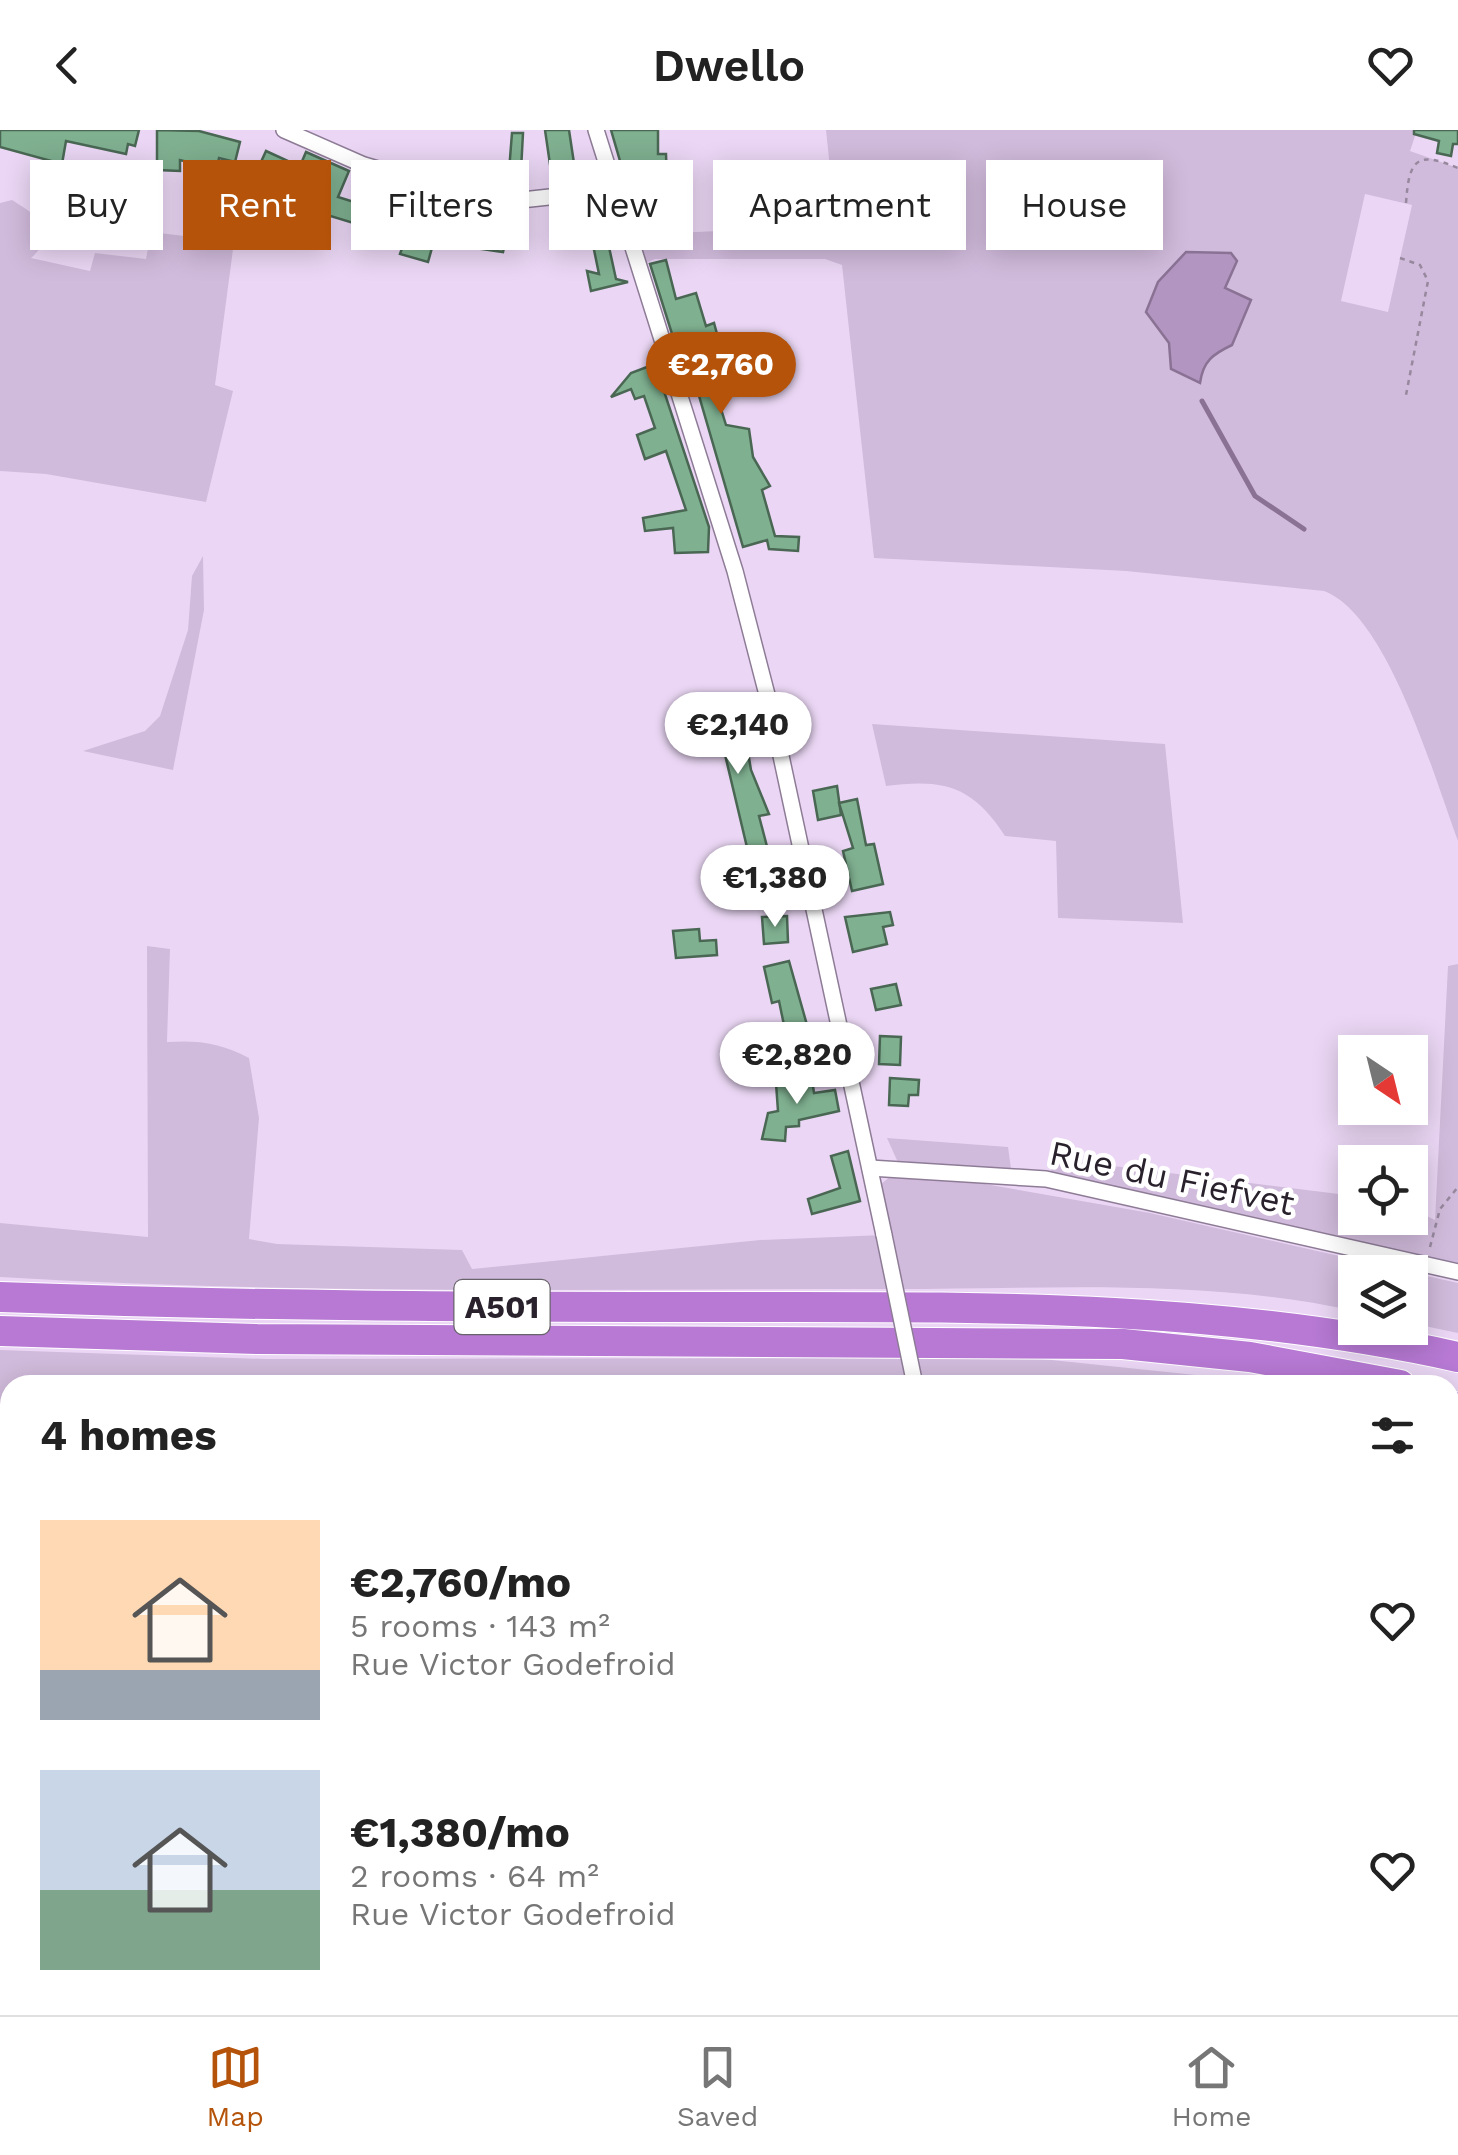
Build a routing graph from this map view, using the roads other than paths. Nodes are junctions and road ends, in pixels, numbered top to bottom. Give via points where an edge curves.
1 (284, 130) edge
2 (596, 130) edge
3 (604, 160) edge
4 (549, 197) edge
5 (632, 250) edge
6 (870, 1168) junction
7 (1458, 1272) edge
8 (0, 1297) edge
9 (0, 1331) edge
10 (1458, 1357) edge
11 (1330, 1372) junction
12 (912, 1375) edge
13 (1341, 1375) edge
14 (1346, 1375) edge

1 - 4 street via 364,165 494,203
2 - 3 street
5 - 6 street via 735,570
6 - 7 street, Rue du Fiefvet via 1046,1179
6 - 12 street, bridge
8 - 10 highway, A501 via 1132,1312 1256,1323
9 - 11 highway, A501 via 1104,1344 1250,1357
11 - 13 highway
11 - 14 highway, A501

